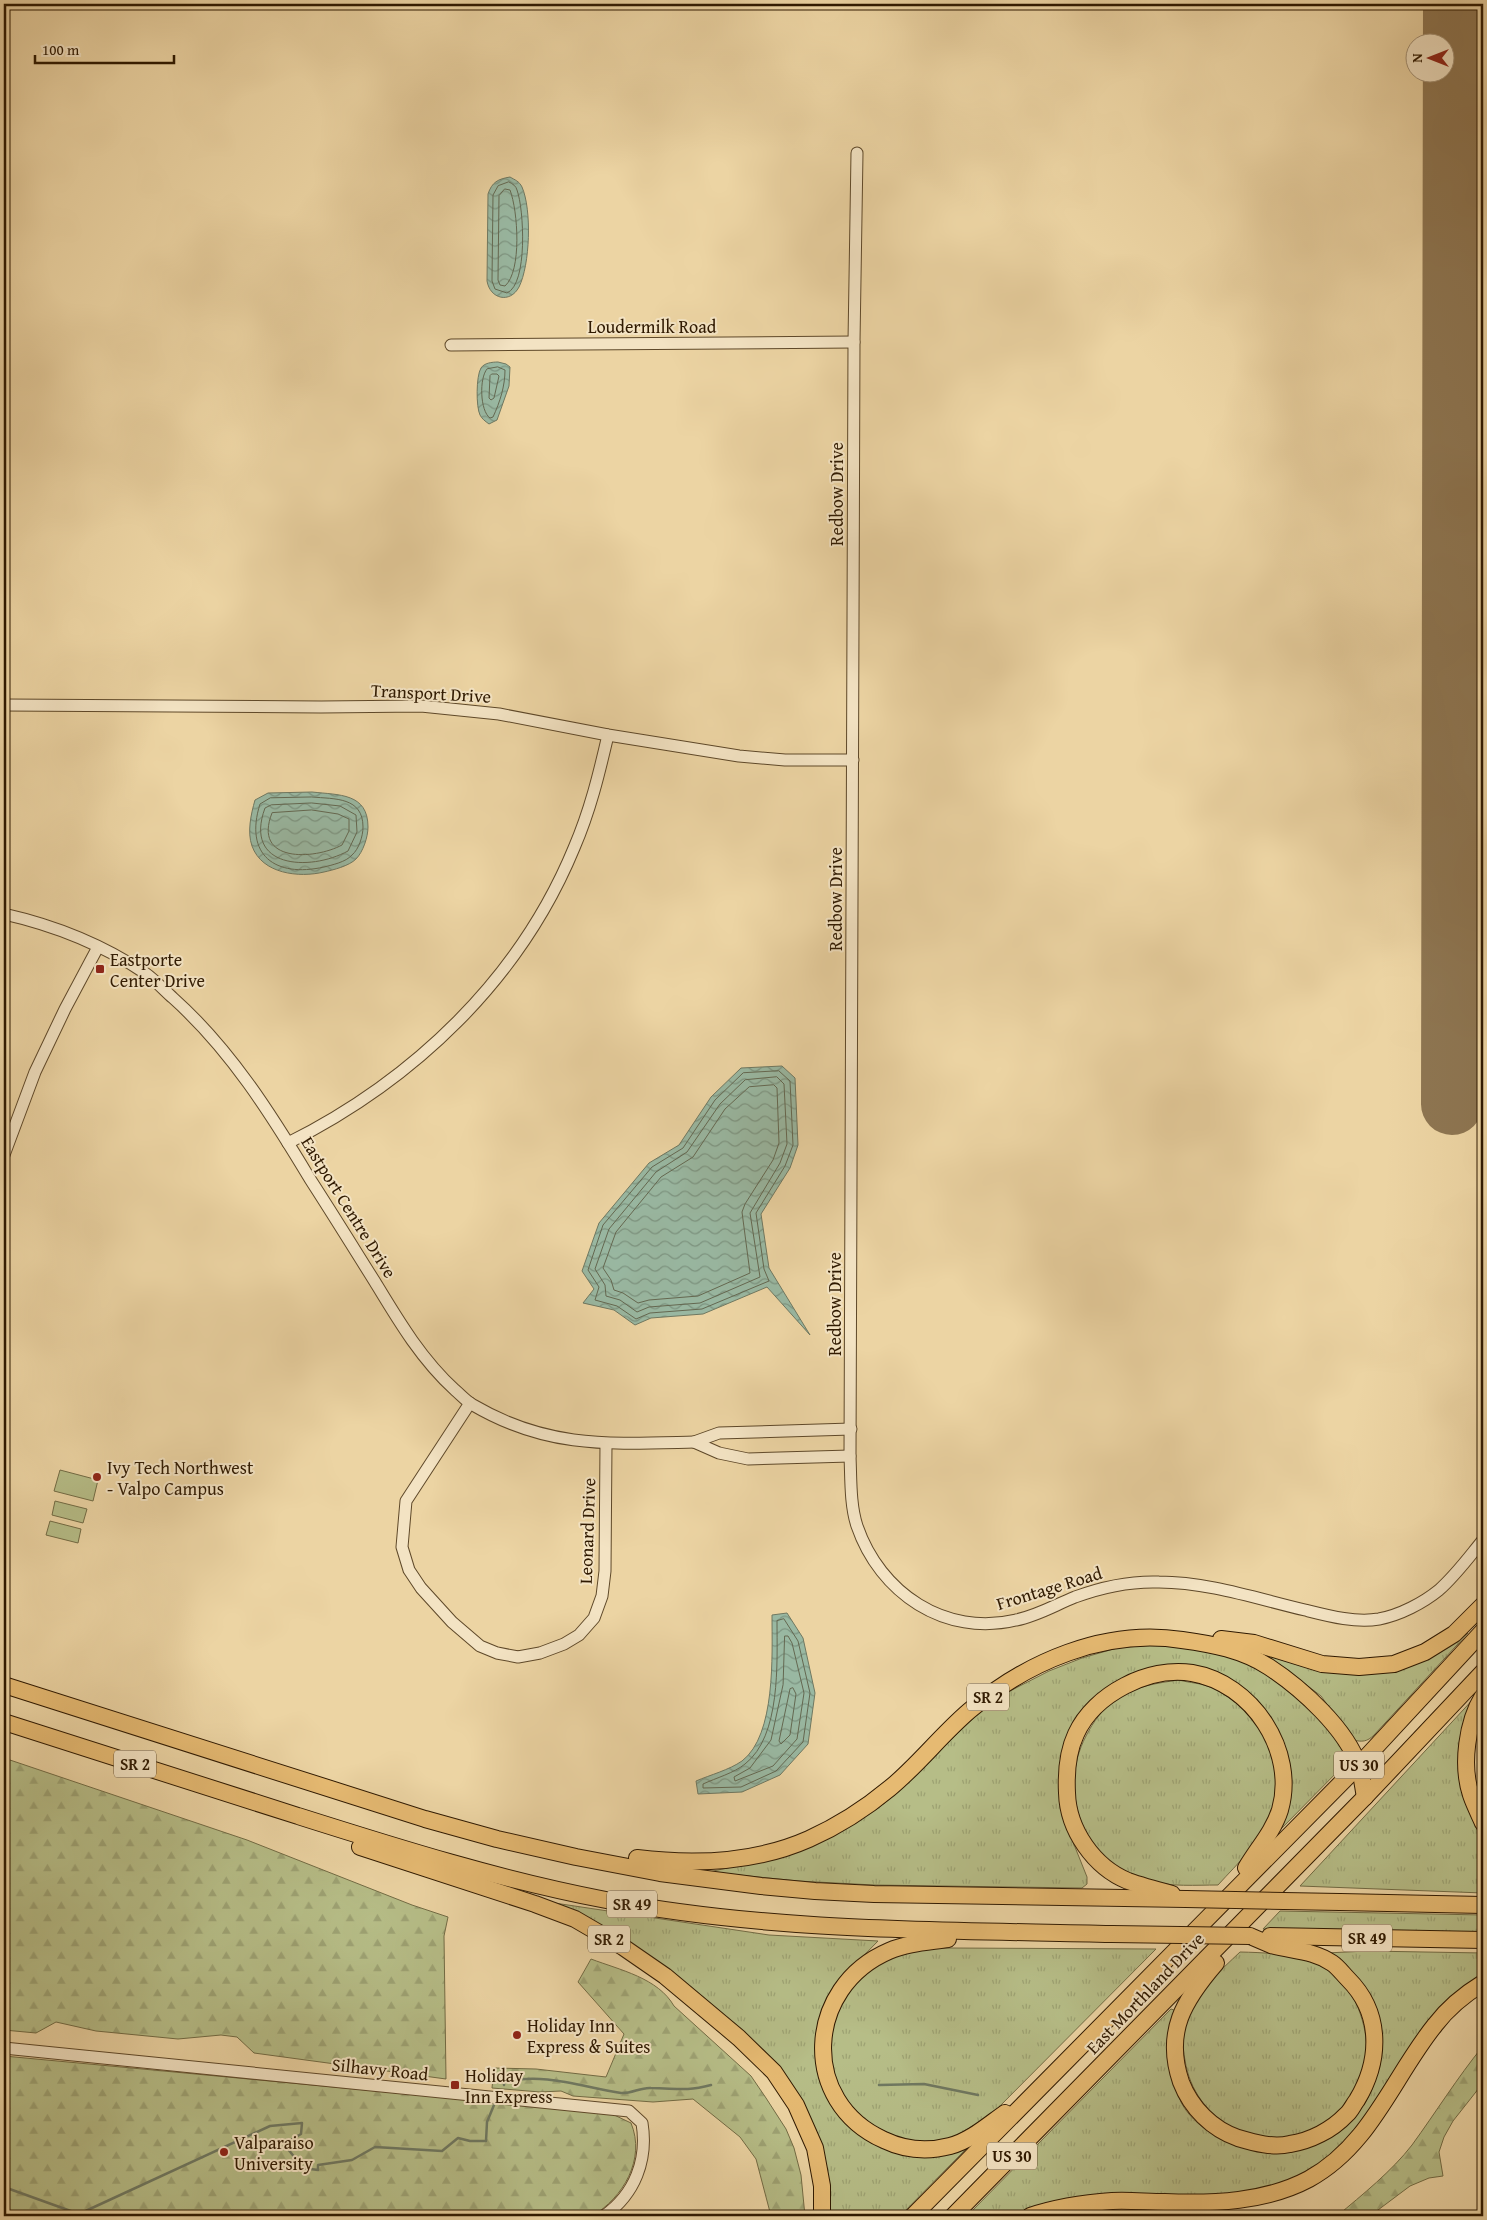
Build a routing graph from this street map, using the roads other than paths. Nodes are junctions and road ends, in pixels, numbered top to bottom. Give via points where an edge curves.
1 (857, 153) dead end
2 (854, 342) junction
3 (451, 345) dead end
4 (4, 705) edge
5 (608, 735) junction
6 (853, 760) junction
7 (4, 914) edge
8 (98, 947) junction
9 (288, 1143) junction
10 (4, 1154) edge
11 (470, 1403) junction
12 (851, 1429) junction
13 (694, 1442) junction
14 (606, 1444) junction
15 (850, 1456) junction
16 (1483, 1540) edge
17 (1483, 1605) edge
18 (1483, 1631) edge
19 (1165, 1637) junction
20 (1483, 1672) edge
21 (4, 1685) edge
22 (1483, 1696) edge
23 (4, 1722) edge
24 (1359, 1765) junction
25 (1365, 1797) junction
26 (267, 1806) junction
27 (1483, 1823) edge
28 (576, 1857) junction
29 (1152, 1894) junction
30 (1231, 1894) junction
31 (1483, 1904) edge
32 (1250, 1914) junction
33 (1008, 1932) junction
34 (1250, 1936) junction
35 (1483, 1940) edge
36 (1483, 1983) edge
37 (4, 2048) edge
38 (1038, 2091) junction
39 (604, 2216) edge
40 (822, 2216) edge
41 (913, 2216) edge
42 (952, 2216) edge
43 (1030, 2216) edge

1 - 2 street, Redbow Drive
2 - 3 street, Loudermilk Road
2 - 6 street, Redbow Drive
4 - 5 street, Transport Drive via 421,706 498,714
5 - 6 street, Transport Drive via 739,756
5 - 9 street via 590,807 574,848 543,910 515,956 440,1040 409,1067 326,1124
6 - 12 street, Redbow Drive
7 - 8 street, Eastport Centre Drive via 46,925
8 - 9 street, Eastport Centre Drive via 147,975 202,1026 245,1079
8 - 10 street via 36,1072
9 - 11 street, Eastport Centre Drive via 409,1337 443,1379
11 - 14 street, Eastport Centre Drive via 534,1433
11 - 14 street, Leonard Drive via 406,1501 402,1547 409,1570 421,1588 452,1622 480,1646 497,1653 518,1657 556,1648 579,1636 594,1618 602,1596 605,1571
12 - 13 street, Eastport Centre Drive via 719,1434
12 - 15 street, Redbow Drive
13 - 14 street, Eastport Centre Drive
13 - 15 street, Eastport Centre Drive via 719,1453 748,1459
15 - 16 street, Frontage Road via 856,1524 873,1560 896,1590 918,1606 968,1623 1017,1620 1100,1588 1158,1582 1214,1588 1329,1616 1379,1619 1419,1603 1439,1590
17 - 19 highway via 1454,1634 1425,1652 1394,1664 1359,1668 1322,1664 1254,1643 1209,1637
18 - 24 highway, US 30
19 - 24 highway, SR 2 via 1215,1645 1258,1660 1280,1674 1324,1713
19 - 28 highway, SR 2 via 1134,1637 1092,1644 1056,1657 1007,1682 968,1712 891,1787 853,1815 808,1840 763,1854 718,1862 674,1862 614,1855
20 - 25 highway, US 30
21 - 28 highway, SR 2 via 425,1819
22 - 27 highway via 1469,1734 1466,1762 1470,1794
23 - 26 highway, SR 2
24 - 25 highway, SR 2
24 - 30 highway, US 30
25 - 32 highway, East Morthland Drive / US 30
26 - 33 highway, SR 49 via 508,1879 607,1900 703,1915 802,1925
26 - 40 highway, SR 2 via 308,1830 575,1919 665,1976 739,2038 774,2072 792,2098 814,2148 822,2186
28 - 29 highway, SR 49 via 711,1880 815,1891
29 - 30 highway via 1100,1865 1080,1838 1067,1808 1066,1767 1076,1734 1098,1703 1127,1683 1158,1674 1191,1673 1213,1679 1253,1708 1272,1734 1281,1758 1280,1809 1268,1837
29 - 31 highway, SR 49, bridge via 1186,1899
30 - 38 highway, US 30
32 - 34 highway via 1185,2004 1174,2036 1175,2064 1186,2094 1201,2115 1225,2133 1258,2144 1289,2145 1320,2135 1347,2115 1364,2088 1375,2054 1372,2020 1358,1989 1332,1963 1309,1952 1271,1945
32 - 42 highway, East Morthland Drive / US 30
33 - 34 highway, SR 49, bridge
33 - 38 highway via 914,1944 890,1950 860,1967 840,1989 827,2014 823,2039 824,2066 831,2091 860,2127 890,2143 915,2149 938,2149 964,2142
34 - 35 highway, SR 49
36 - 43 highway via 1467,1993 1435,2024 1362,2136 1338,2160 1310,2178 1280,2192 1237,2200 1113,2201 1054,2208
37 - 39 street, Silhavy Road via 620,2109 637,2116 642,2123 643,2152 628,2194
38 - 41 highway, US 30

